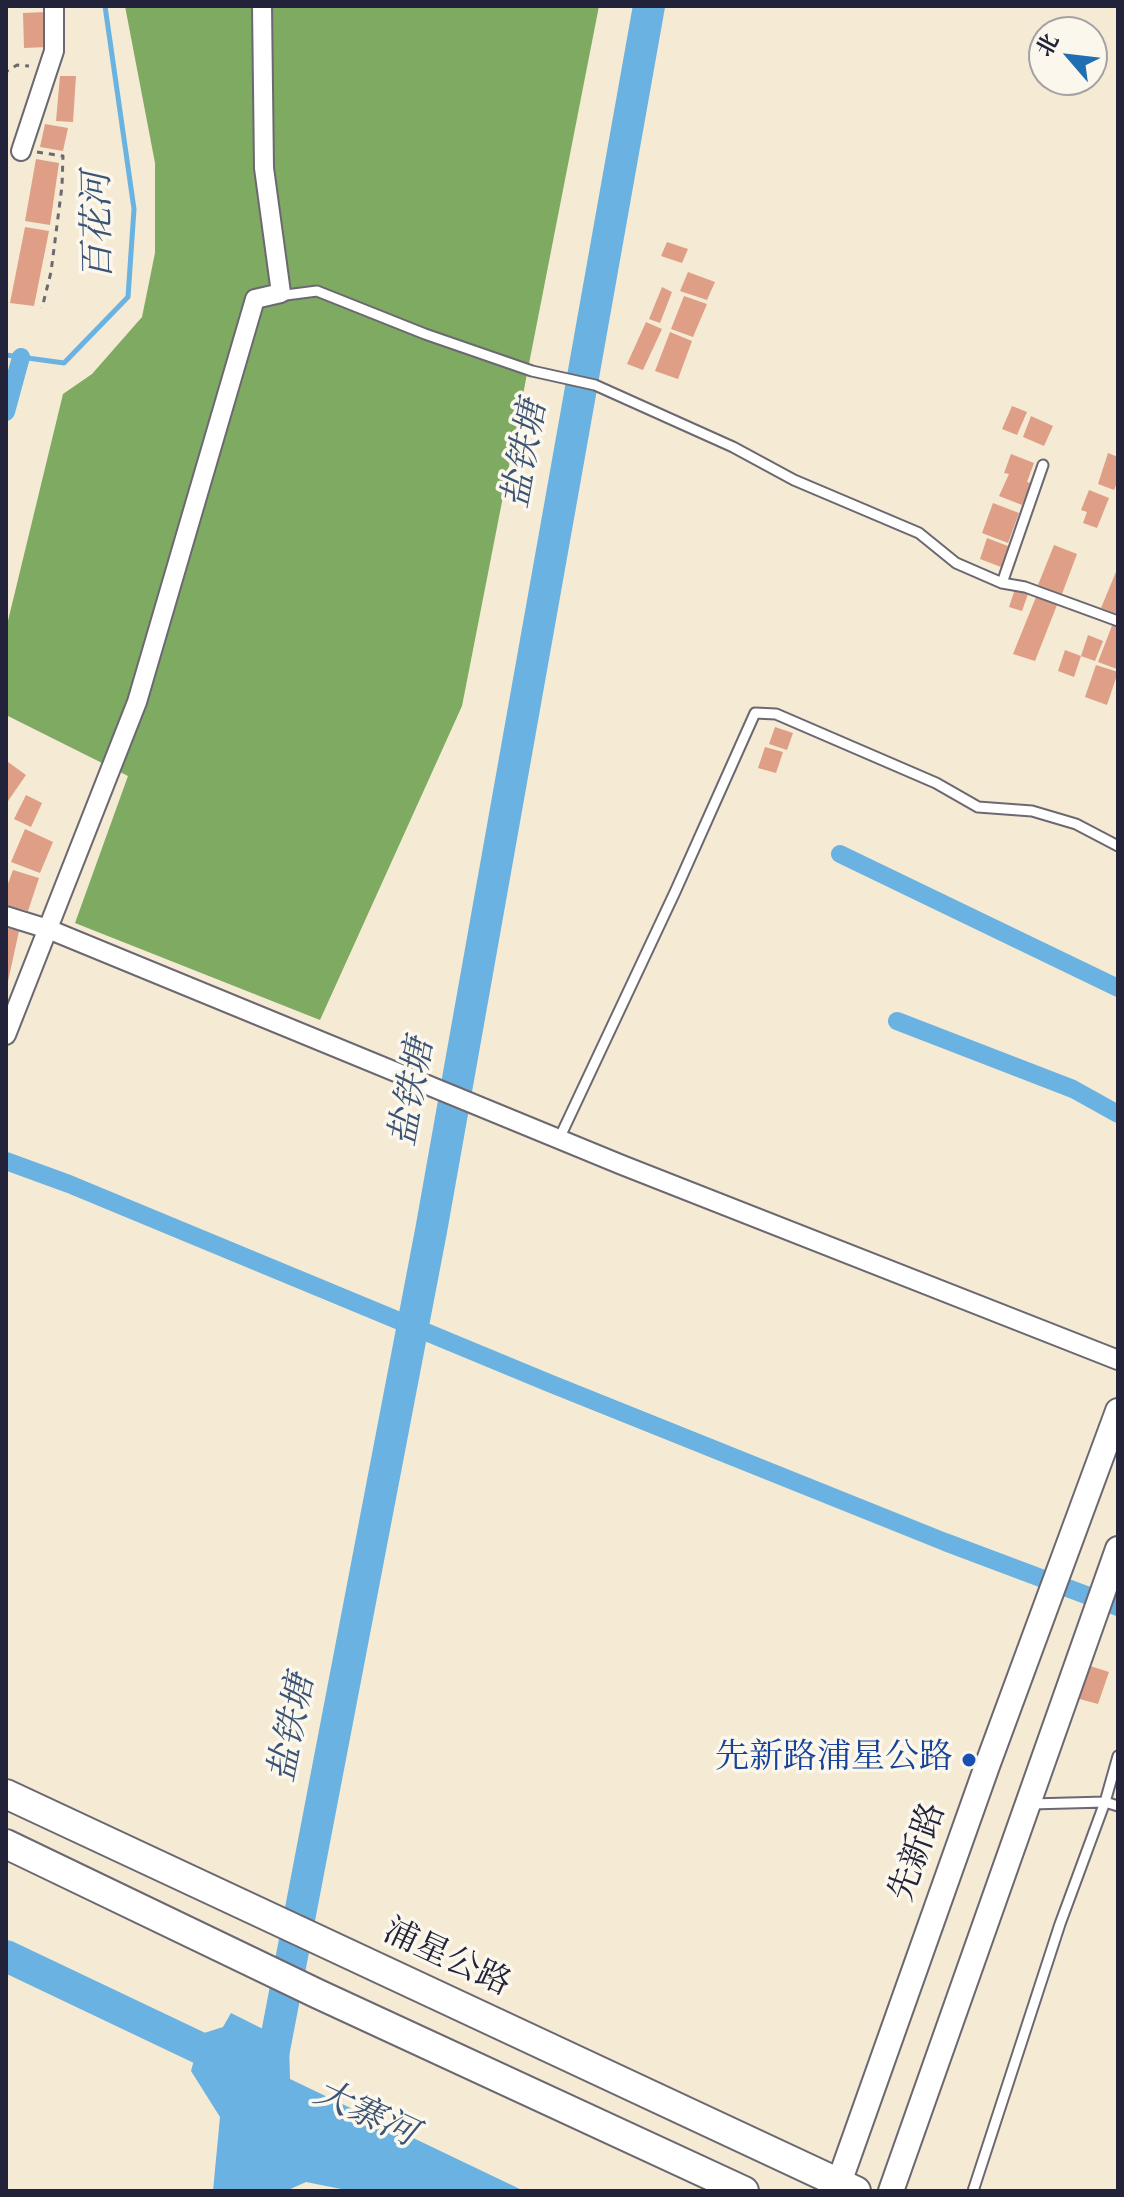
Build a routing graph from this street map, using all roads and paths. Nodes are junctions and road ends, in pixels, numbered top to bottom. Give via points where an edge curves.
1 (54, 6) edge
2 (262, 6) edge
3 (49, 69) junction
4 (6, 75) edge
5 (21, 151) joint
6 (255, 299) junction
7 (42, 308) dead end
8 (1043, 465) dead end
9 (1002, 583) junction
10 (1118, 621) edge
11 (1118, 846) edge
12 (6, 916) edge
13 (48, 929) junction
14 (6, 1035) edge
15 (559, 1139) junction
16 (1118, 1360) edge
17 (1118, 1411) edge
18 (1118, 1549) edge
19 (1118, 1756) edge
20 (6, 1794) edge
21 (1105, 1802) junction
22 (1028, 1804) junction
23 (1118, 1806) edge
24 (6, 1844) edge
25 (844, 2188) edge
26 (744, 2191) edge
27 (891, 2191) edge
28 (973, 2191) edge

1 - 3 street
2 - 6 street via 264,168 281,293
3 - 4 path via 17,65
3 - 5 street
5 - 7 path via 63,156
6 - 9 lane via 317,291 532,371 595,385 919,533 956,563
6 - 13 street via 137,702
8 - 9 lane
9 - 10 lane
11 - 15 lane via 1076,824 1032,811 978,807 936,783 776,714 755,713
12 - 13 street
13 - 14 street
13 - 15 street
15 - 16 street
17 - 25 main road, 先新路 via 982,1781
18 - 22 main road
19 - 21 lane
20 - 25 main road, 浦星公路
21 - 22 lane
21 - 23 lane
21 - 28 lane
22 - 27 main road
24 - 26 main road

